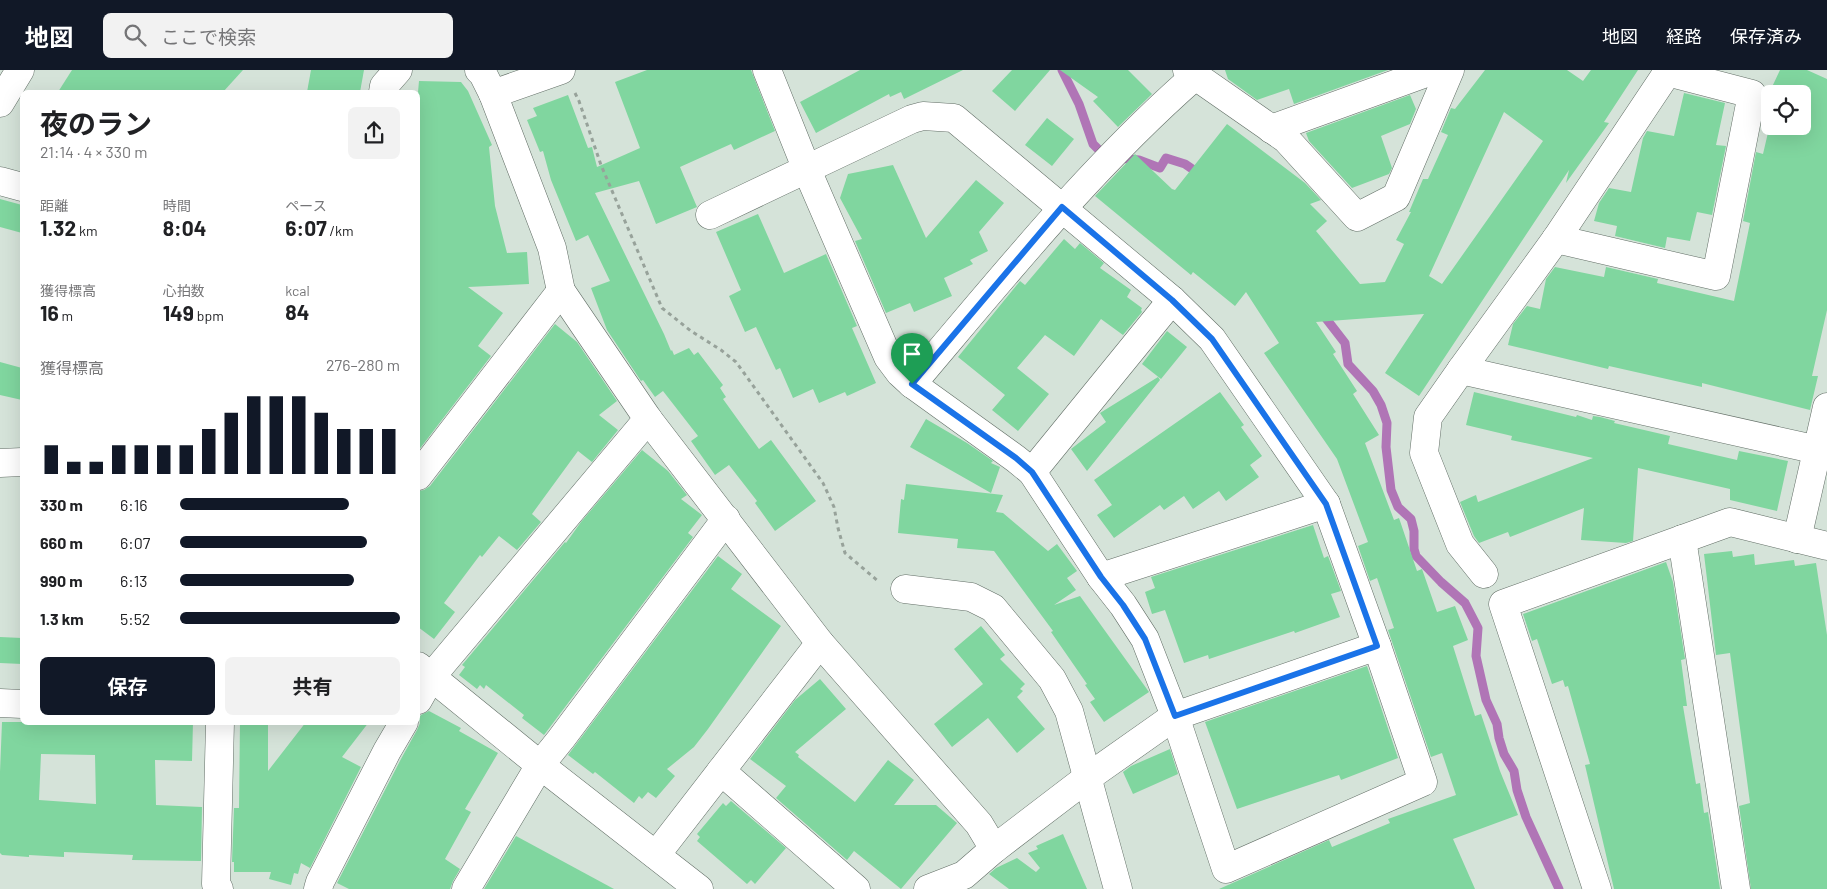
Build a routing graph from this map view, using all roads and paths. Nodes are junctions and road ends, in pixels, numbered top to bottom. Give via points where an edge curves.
1 (20, 70) edge
2 (398, 70) edge
3 (479, 70) edge
4 (767, 70) edge
5 (1434, 70) edge
6 (1450, 70) edge
7 (1668, 71) edge
8 (1191, 73) edge
9 (566, 78) edge
10 (383, 90) edge
11 (492, 94) junction
12 (0, 103) edge
13 (1272, 129) junction
14 (807, 170) junction
15 (0, 182) edge
16 (20, 187) edge
17 (1062, 207) junction
18 (710, 215) dead end
19 (1556, 240) junction
20 (560, 291) junction
21 (1172, 300) junction
22 (1461, 370) junction
23 (912, 384) junction
24 (1827, 407) edge
25 (648, 419) junction
26 (1818, 450) junction
27 (20, 462) edge
28 (0, 463) edge
29 (1032, 472) junction
30 (420, 473) edge
31 (1326, 504) junction
32 (726, 519) junction
33 (1797, 538) junction
34 (1682, 539) junction
35 (1827, 546) edge
36 (1484, 574) dead end
37 (1101, 577) junction
38 (905, 589) joint
39 (820, 643) junction
40 (1377, 646) junction
41 (424, 671) edge
42 (420, 690) edge
43 (0, 703) edge
44 (20, 704) edge
45 (1175, 716) junction
46 (220, 725) edge
47 (402, 725) edge
48 (540, 765) junction
49 (722, 770) junction
50 (1087, 778) junction
51 (994, 849) junction
52 (656, 855) junction
53 (219, 889) edge
54 (318, 889) edge
55 (466, 889) edge
56 (699, 889) edge
57 (856, 889) edge
58 (928, 889) edge
59 (1118, 889) edge
60 (1597, 889) edge
61 (1736, 889) edge

1 - 12 street
2 - 10 street
3 - 11 street
4 - 14 street
5 - 13 street
6 - 13 street via 1396,197 1357,218 1286,139
7 - 19 street
7 - 19 street via 1752,94 1716,276
8 - 13 street
8 - 17 street
9 - 11 street
9 - 38 path via 579,100 601,165 662,308 736,362 827,489 845,553 874,579
11 - 20 street via 552,248
14 - 17 street via 912,119 923,116 954,118
14 - 18 street
14 - 23 street via 885,350 900,373
15 - 16 street
17 - 21 street
17 - 23 street
19 - 22 street
20 - 25 street
20 - 30 street
21 - 29 street
21 - 31 street via 1212,339
22 - 26 street
22 - 36 street via 1428,417 1424,453 1460,544
23 - 29 street
24 - 26 street
25 - 32 street
25 - 41 street
26 - 33 street
27 - 28 street
29 - 37 street
31 - 37 street
31 - 40 street
32 - 39 street
32 - 48 street
33 - 34 street via 1730,522
33 - 35 street
34 - 60 street via 1503,604
34 - 61 street
37 - 45 street via 1145,639
38 - 50 street via 972,596 1000,614 1059,690
39 - 49 street
39 - 51 street via 979,824
40 - 45 street
40 - 45 street via 1423,782 1226,869
41 - 42 street
41 - 48 street
43 - 44 street
45 - 50 street
46 - 53 street via 216,884
47 - 54 street
48 - 52 street
48 - 55 street
49 - 52 street
49 - 57 street
50 - 51 street
50 - 59 street
51 - 58 street via 964,875
52 - 56 street

